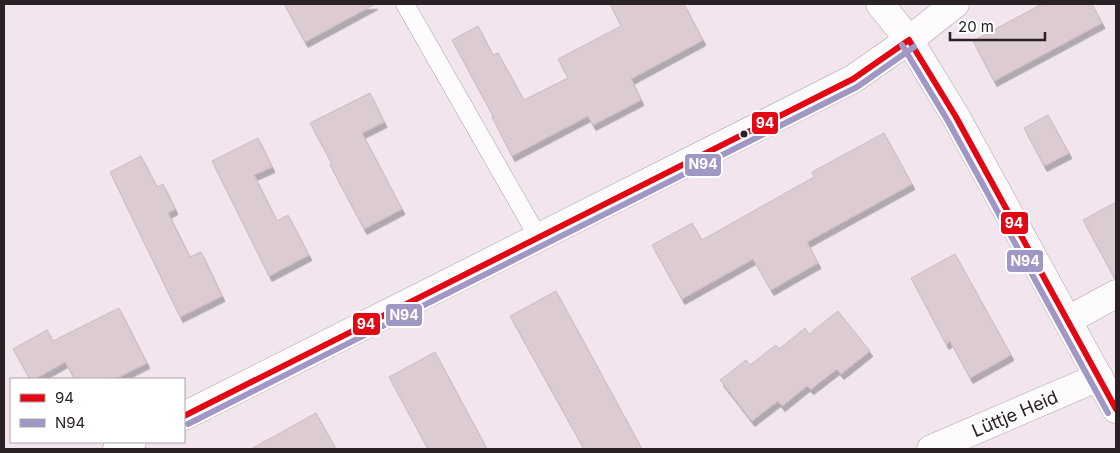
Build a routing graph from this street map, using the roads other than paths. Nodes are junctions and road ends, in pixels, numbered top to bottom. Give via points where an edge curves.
1 (405, 4) edge
2 (880, 4) edge
3 (955, 4) edge
4 (909, 40) junction
5 (538, 237) junction
6 (1116, 294) edge
7 (1068, 320) junction
8 (1099, 377) junction
9 (1116, 409) edge
10 (185, 415) edge
11 (130, 443) edge
12 (117, 449) edge
13 (931, 449) edge

1 - 5 lane
2 - 4 street
3 - 4 street
4 - 5 street via 853,78
4 - 7 street via 956,117
5 - 10 street
6 - 7 street
7 - 8 street
8 - 9 street
8 - 13 street, Lüttje Heid
11 - 12 street

